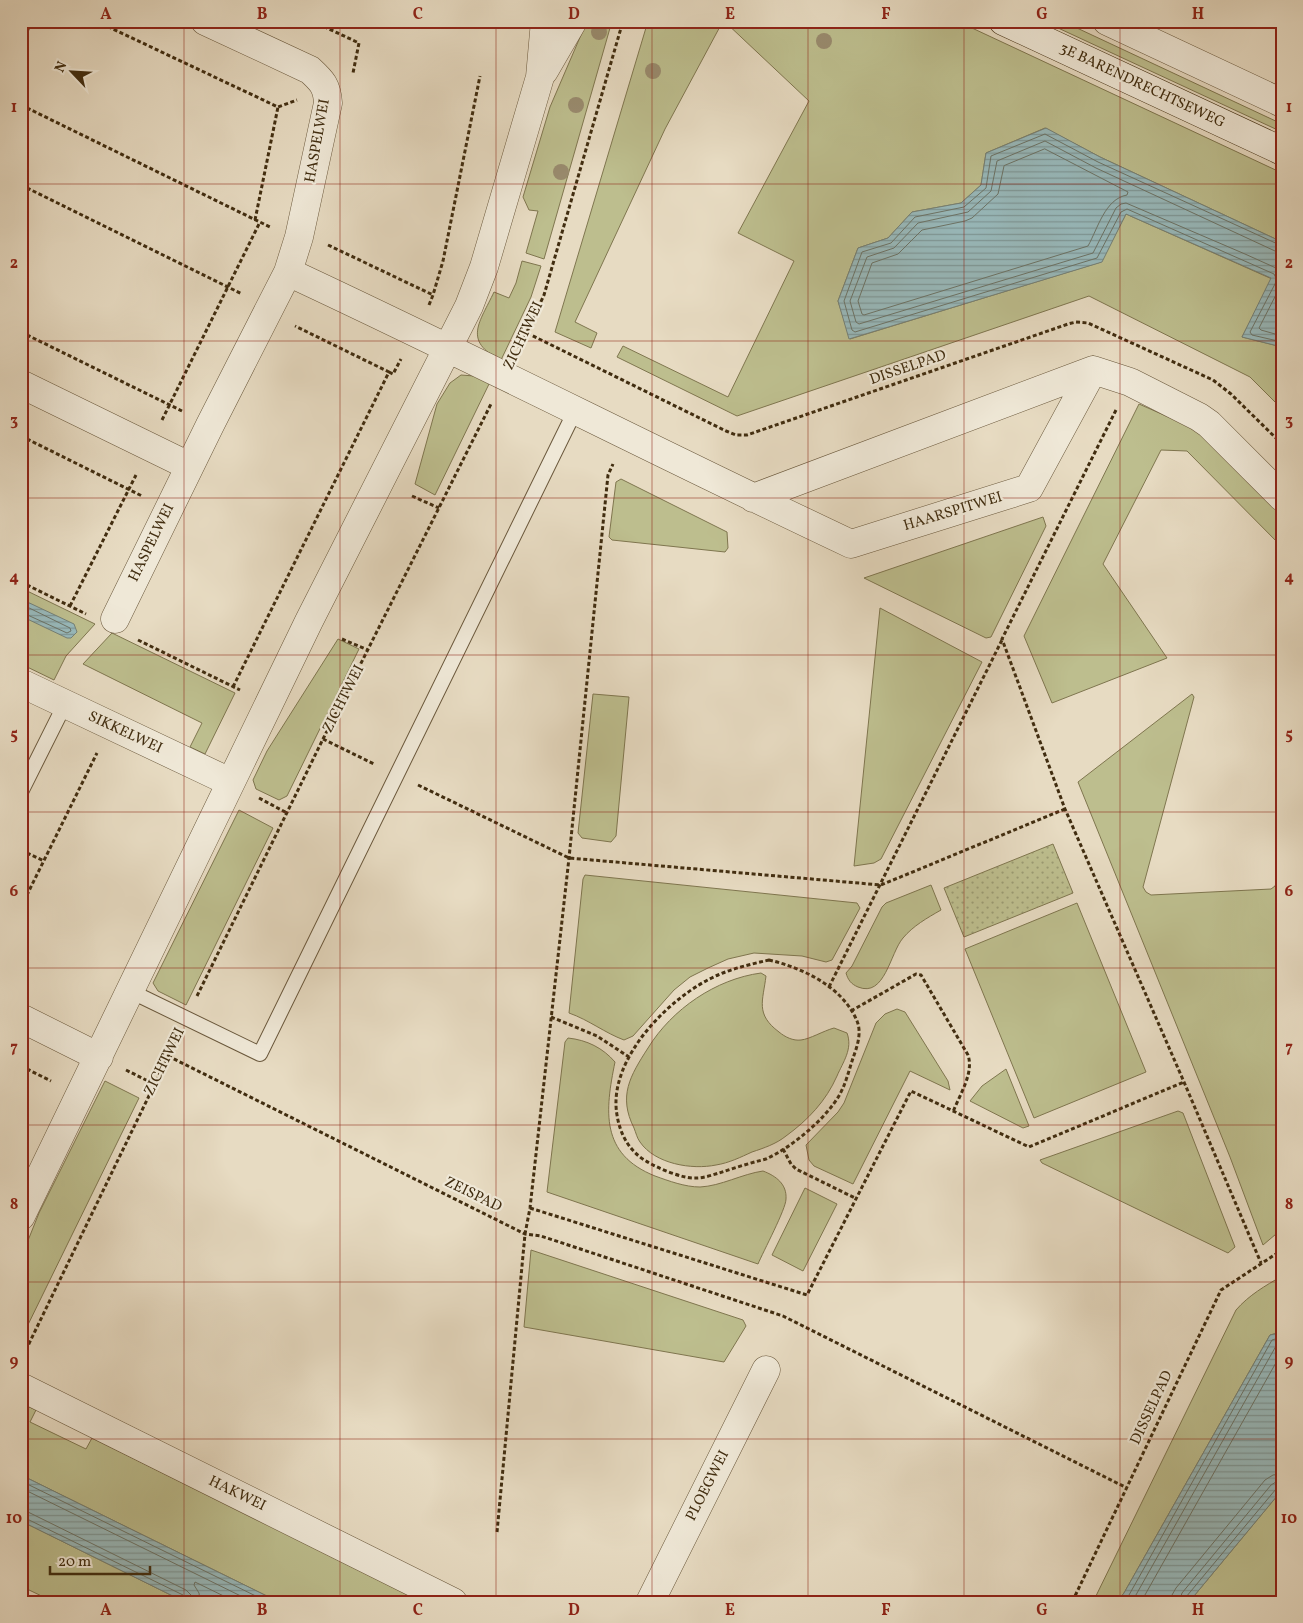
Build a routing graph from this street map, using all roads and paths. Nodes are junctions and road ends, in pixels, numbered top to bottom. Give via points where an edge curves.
1 (32, 21) edge
2 (96, 21) edge
3 (205, 21) edge
4 (545, 21) edge
5 (572, 21) edge
6 (623, 21) edge
7 (1002, 21) edge
8 (1107, 21) edge
9 (21, 44) edge
10 (480, 76) dead end
11 (540, 77) junction
12 (327, 90) junction
13 (1280, 96) edge
14 (21, 105) edge
15 (278, 107) junction
16 (1282, 151) edge
17 (255, 220) junction
18 (260, 222) junction
19 (299, 237) junction
20 (288, 272) junction
21 (433, 295) junction
22 (21, 332) edge
23 (416, 332) junction
24 (527, 333) junction
25 (449, 347) junction
26 (1093, 370) junction
27 (389, 372) dead end
28 (506, 375) junction
29 (1130, 382) junction
30 (21, 384) edge
31 (169, 405) junction
32 (574, 410) junction
33 (210, 425) junction
34 (21, 436) edge
35 (627, 436) junction
36 (1282, 444) edge
37 (150, 447) junction
38 (189, 466) junction
39 (129, 489) junction
40 (329, 492) dead end
41 (334, 495) dead end
42 (412, 496) dead end
43 (1282, 497) edge
44 (753, 498) junction
45 (439, 508) junction
46 (168, 509) junction
47 (21, 582) edge
48 (70, 606) junction
49 (86, 614) dead end
50 (122, 627) joint
51 (342, 639) dead end
52 (1002, 639) junction
53 (368, 650) junction
54 (21, 683) edge
55 (241, 691) dead end
56 (65, 704) junction
57 (111, 726) junction
58 (323, 739) junction
59 (396, 774) junction
60 (230, 782) junction
61 (21, 792) edge
62 (1065, 809) junction
63 (21, 850) edge
64 (569, 858) junction
65 (44, 861) junction
66 (881, 885) junction
67 (21, 907) edge
68 (829, 987) junction
69 (130, 991) junction
70 (851, 1011) junction
71 (552, 1017) junction
72 (21, 1018) edge
73 (186, 1018) junction
74 (99, 1056) junction
75 (168, 1056) junction
76 (629, 1057) junction
77 (1184, 1082) junction
78 (954, 1112) junction
79 (783, 1149) junction
80 (857, 1199) junction
81 (530, 1208) junction
82 (21, 1216) edge
83 (525, 1234) junction
84 (1282, 1250) edge
85 (1261, 1263) junction
86 (21, 1360) edge
87 (766, 1370) dead end
88 (21, 1387) edge
89 (1127, 1488) junction
90 (496, 1532) dead end
91 (453, 1602) edge
92 (650, 1602) edge
93 (1076, 1602) edge

1 - 9 path
2 - 15 path
3 - 12 street, HASPELWEI via 310,70
4 - 11 street
5 - 11 street
6 - 24 path, ZICHTWEI via 544,295
7 - 16 street, 3E BARENDRECHTSEWEG
8 - 13 street
10 - 21 path via 443,261
11 - 25 street via 484,267
12 - 15 path
12 - 19 street, HASPELWEI via 328,103
14 - 17 path
15 - 17 path
17 - 18 path
18 - 19 path
18 - 31 path
19 - 20 street, HASPELWEI
19 - 21 path via 318,240
20 - 23 street
20 - 33 street, HASPELWEI
21 - 23 path
22 - 31 path
23 - 25 street
23 - 27 path via 393,374
24 - 28 path, ZICHTWEI
24 - 36 path, DISSELPAD via 726,431 747,435 1068,324 1088,323 1213,380
25 - 28 street, HAARSPITWEI
25 - 60 street
26 - 29 street
26 - 44 street
26 - 44 street, HAARSPITWEI via 1029,488 851,544
28 - 32 street, HAARSPITWEI
28 - 45 path, ZICHTWEI
29 - 43 street via 1209,424
29 - 52 path
30 - 37 street
31 - 33 path
31 - 37 path
32 - 35 street, HAARSPITWEI
32 - 59 lane
33 - 38 street, HASPELWEI
34 - 39 path
35 - 44 street, HAARSPITWEI
35 - 64 path via 608,475
37 - 38 street
37 - 39 path
38 - 46 street, HASPELWEI
39 - 46 path
39 - 48 path
40 - 41 path
42 - 45 path
45 - 53 path, ZICHTWEI
46 - 50 street, HASPELWEI
47 - 48 path
48 - 49 path
50 - 55 path
51 - 53 path
52 - 62 path
52 - 66 path
53 - 58 path, ZICHTWEI
54 - 56 street, SIKKELWEI
56 - 57 street, SIKKELWEI
56 - 61 lane
57 - 60 street, SIKKELWEI
57 - 65 path
58 - 59 path
58 - 73 path, ZICHTWEI
59 - 64 path
59 - 73 lane via 260,1054
60 - 69 street
62 - 66 path
62 - 77 path
63 - 65 path
64 - 66 path
64 - 71 path
65 - 67 path
66 - 68 path
68 - 70 path via 838,993
68 - 76 path via 811,976 769,960 717,975 665,1010
69 - 73 lane
69 - 74 street
70 - 78 path via 916,974 922,975 971,1063
70 - 79 path via 858,1022 859,1041 840,1094 814,1125
71 - 76 path via 597,1036
71 - 81 path
72 - 74 street
73 - 75 path, ZICHTWEI
74 - 82 street
75 - 83 path, ZEISPAD
75 - 86 path, ZICHTWEI
76 - 79 path via 616,1090 615,1106 628,1146 637,1156 655,1166 696,1178 766,1159
77 - 78 path via 1029,1147
77 - 85 path
78 - 80 path via 911,1091
79 - 80 path via 796,1169
80 - 81 path via 807,1295
81 - 83 path
83 - 89 path, ZEISPAD via 541,1236 783,1316
83 - 90 path
84 - 85 path, DISSELPAD
85 - 89 path, DISSELPAD via 1221,1290
87 - 92 street, PLOEGWEI
88 - 91 street, HAKWEI
89 - 93 path, DISSELPAD via 1075,1596

